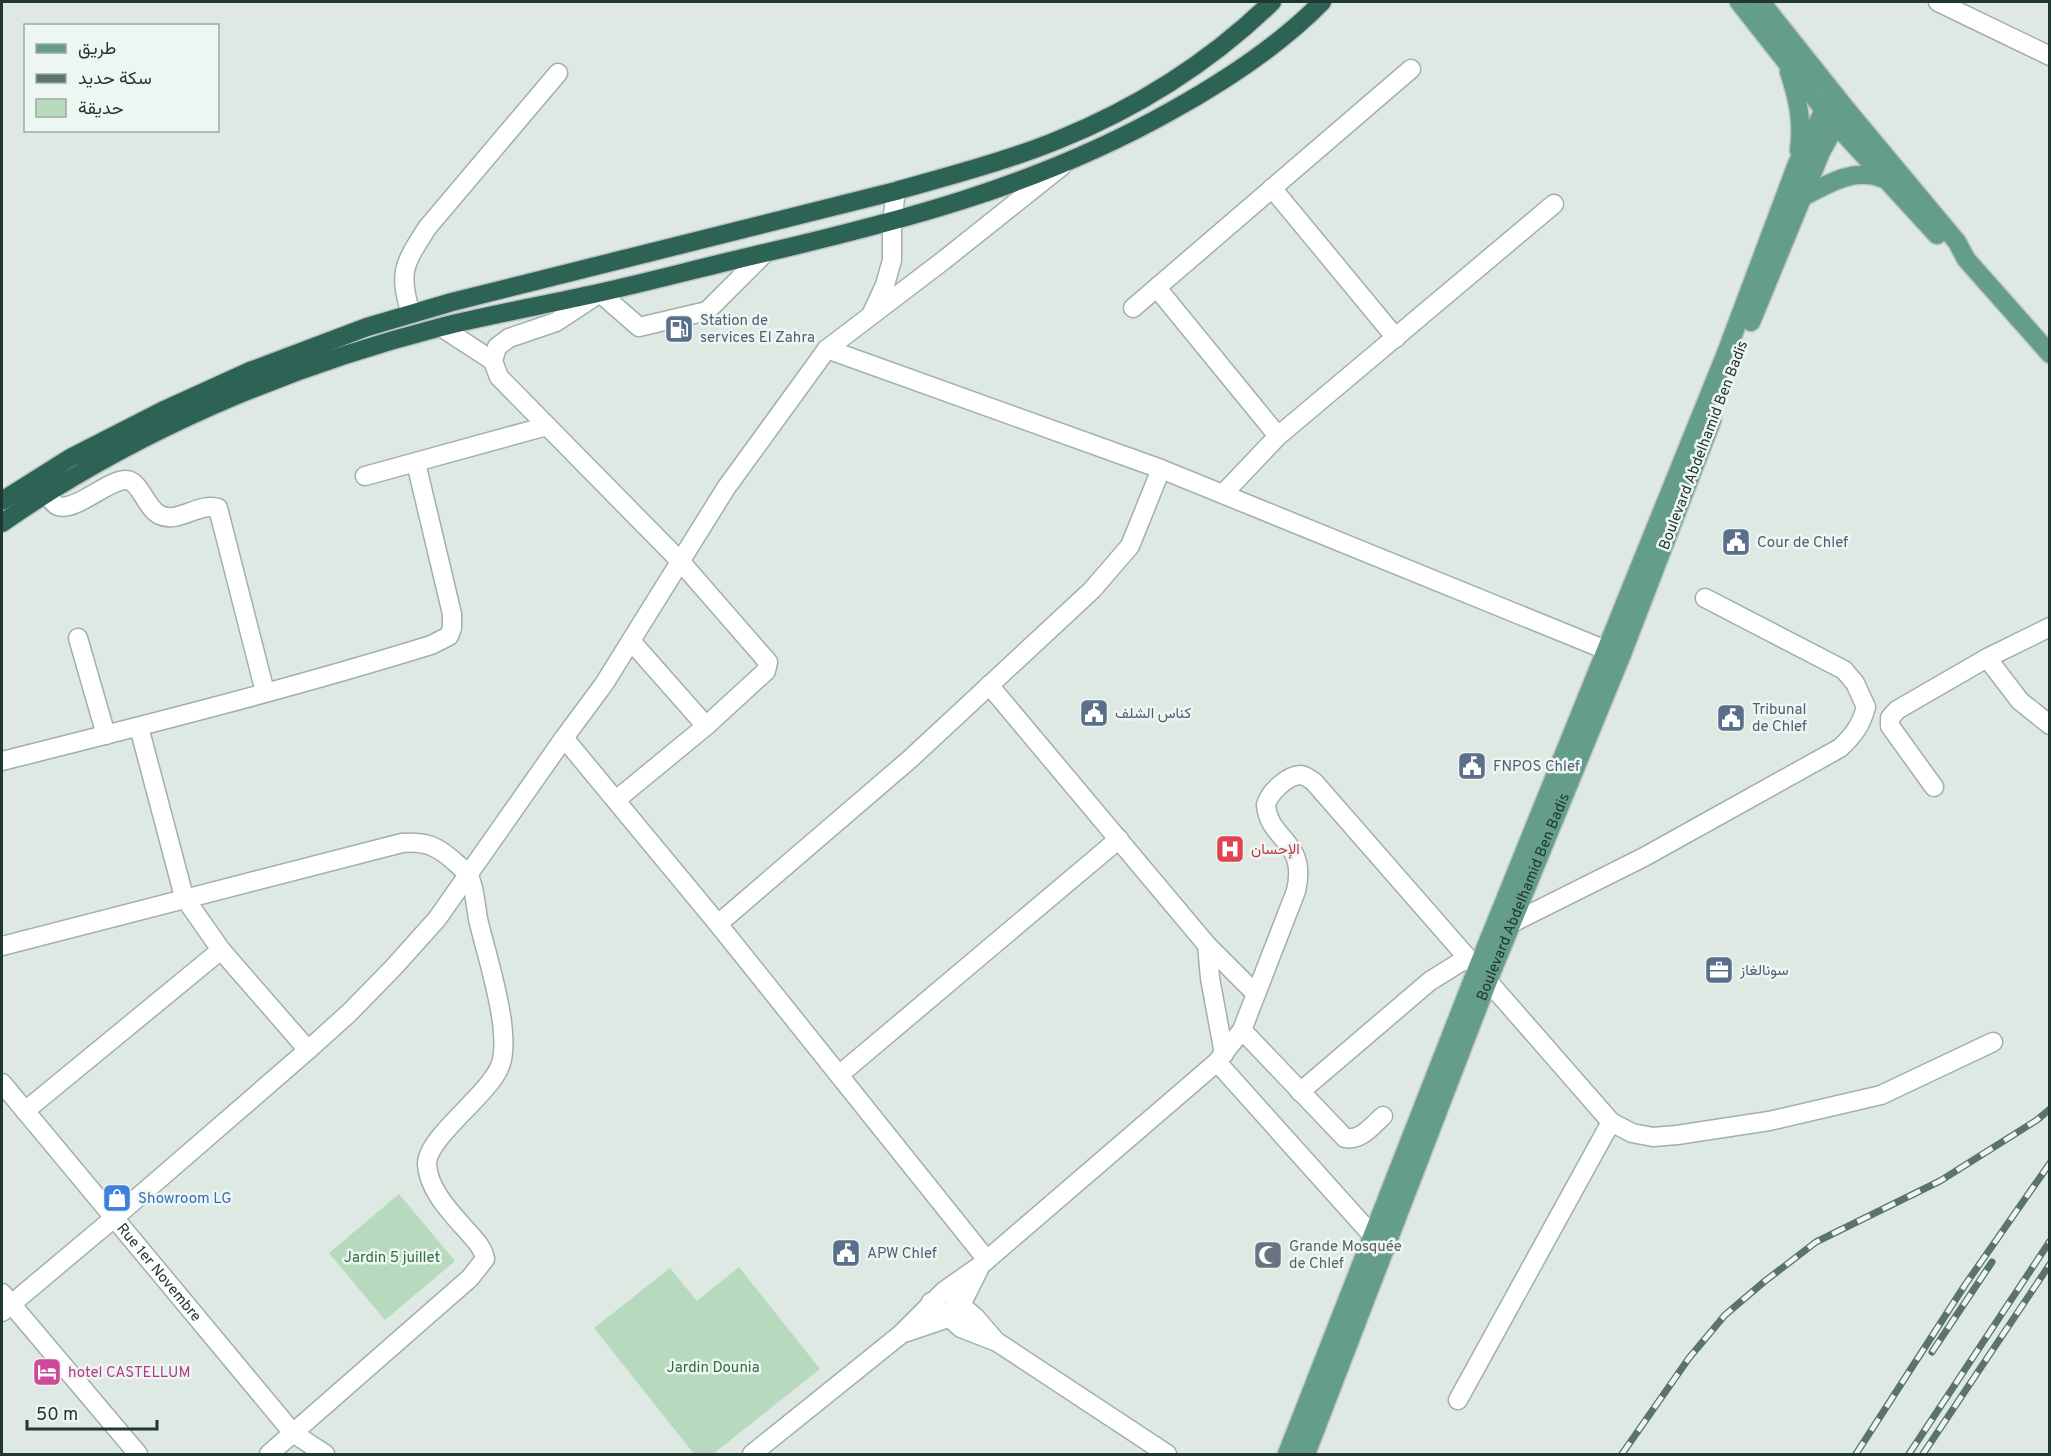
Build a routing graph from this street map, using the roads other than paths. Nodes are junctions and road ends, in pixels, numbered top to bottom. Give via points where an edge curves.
1 (1272, 2) edge
2 (1322, 2) edge
3 (1739, 2) edge
4 (1761, 2) edge
5 (1938, 2) edge
6 (1256, 8) edge
7 (2049, 56) edge
8 (1785, 59) junction
9 (1411, 69) dead end
10 (558, 72) dead end
11 (1835, 95) junction
12 (1847, 110) junction
13 (1830, 117) junction
14 (1797, 164) junction
15 (1064, 165) junction
16 (1884, 179) junction
17 (1272, 188) junction
18 (896, 191) junction
19 (1803, 197) junction
20 (1554, 204) dead end
21 (892, 222) junction
22 (764, 254) junction
23 (1966, 259) junction
24 (1157, 288) junction
25 (600, 293) junction
26 (1133, 308) dead end
27 (411, 314) junction
28 (871, 314) junction
29 (441, 327) junction
30 (1396, 338) junction
31 (827, 349) junction
32 (2049, 354) edge
33 (493, 361) junction
34 (547, 426) junction
35 (1278, 436) junction
36 (416, 463) junction
37 (1161, 469) junction
38 (365, 476) dead end
39 (46, 492) junction
40 (1223, 494) junction
41 (2, 501) edge
42 (2, 523) edge
43 (680, 561) junction
44 (1705, 598) dead end
45 (2049, 627) edge
46 (78, 638) dead end
47 (632, 641) junction
48 (1606, 650) junction
49 (1987, 658) junction
50 (989, 685) junction
51 (265, 692) junction
52 (2049, 725) edge
53 (706, 726) junction
54 (139, 727) junction
55 (106, 735) junction
56 (564, 738) junction
57 (2, 761) edge
58 (1934, 787) dead end
59 (616, 800) junction
60 (1119, 839) junction
61 (469, 876) junction
62 (184, 897) junction
63 (1514, 922) junction
64 (718, 924) junction
65 (1207, 945) junction
66 (2, 946) edge
67 (221, 950) junction
68 (1478, 969) junction
69 (1256, 994) junction
70 (1242, 1030) junction
71 (1993, 1042) dead end
72 (308, 1050) junction
73 (1220, 1058) junction
74 (839, 1075) junction
75 (2, 1083) edge
76 (1300, 1092) junction
77 (25, 1111) junction
78 (1383, 1116) dead end
79 (1611, 1122) junction
80 (114, 1218) junction
81 (1372, 1235) junction
82 (984, 1262) junction
83 (938, 1297) junction
84 (5, 1303) edge
85 (954, 1312) junction
86 (900, 1335) junction
87 (1458, 1400) dead end
88 (293, 1433) junction
89 (138, 1455) edge
90 (269, 1455) edge
91 (325, 1455) edge
92 (752, 1455) edge
93 (1167, 1455) edge
94 (1287, 1455) edge
95 (1306, 1455) edge

1 - 6 highway
2 - 15 highway via 1241,69 1149,124
3 - 8 main road
4 - 11 main road
5 - 7 street
6 - 18 highway via 1215,51 1140,102 1057,141
8 - 13 main road
8 - 14 main road via 1801,117
9 - 17 street
10 - 27 street via 427,228 409,255 404,291
11 - 12 main road
11 - 13 main road
12 - 13 main road, Boulevard Abdelhamid Ben Badis
12 - 23 main road via 1952,235
13 - 14 main road
13 - 16 main road
13 - 19 main road, Boulevard Abdelhamid Ben Badis
14 - 48 main road, Boulevard Abdelhamid Ben Badis via 1725,356
15 - 21 highway via 980,196
15 - 28 street
16 - 19 main road via 1850,175
16 - 23 main road via 1956,255
17 - 24 street
17 - 30 street
18 - 21 street
18 - 27 highway
19 - 63 main road, Boulevard Abdelhamid Ben Badis
20 - 30 street
21 - 22 highway
21 - 28 street via 890,271
22 - 25 highway
22 - 25 street via 707,311 639,327
23 - 32 main road
24 - 26 street
24 - 35 street
25 - 29 highway
25 - 33 street via 556,322 509,338 497,347
27 - 41 highway via 250,371 162,411 70,458
28 - 31 street
29 - 33 street
29 - 39 highway via 252,389 167,426
30 - 35 street
31 - 37 street
31 - 43 street via 726,488
33 - 34 street via 499,376
34 - 36 street
34 - 43 street
35 - 40 street
36 - 38 street
36 - 51 street via 452,614 449,636
37 - 40 street
37 - 50 street via 1130,546 1056,625
39 - 42 highway
39 - 51 street via 60,507 126,480 134,482 153,511 162,516 171,518 218,508
40 - 48 street
43 - 47 street
43 - 53 street via 768,662 766,671
44 - 63 street via 1844,670 1856,683 1866,706 1861,724 1840,748 1644,857
45 - 49 street
46 - 55 street
47 - 53 street
47 - 56 street
48 - 68 main road, Boulevard Abdelhamid Ben Badis
49 - 52 street via 2020,701
49 - 58 street via 1897,710 1890,718 1890,726
50 - 60 street
50 - 64 street via 909,760
51 - 54 street
53 - 59 street
54 - 55 street
54 - 62 street
55 - 57 street
56 - 59 street
56 - 61 street
59 - 64 street
60 - 65 street
60 - 74 street
61 - 62 street via 445,853 418,841
61 - 72 street via 393,968
61 - 88 street via 499,1005 504,1053 489,1084 436,1143 427,1161 429,1179 482,1248 485,1259 470,1278
62 - 66 street
62 - 67 street
63 - 68 main road, Boulevard Abdelhamid Ben Badis
64 - 74 street
65 - 69 street
65 - 73 street
67 - 72 street
67 - 77 street
68 - 69 street via 1314,782 1301,775 1287,780 1272,793 1266,805 1269,819 1292,848 1300,876
68 - 76 street via 1430,981
68 - 79 street
68 - 81 main road, Boulevard Abdelhamid Ben Badis
68 - 95 main road, Boulevard Abdelhamid Ben Badis
69 - 70 street
70 - 73 street
70 - 76 street
71 - 79 street via 1881,1095 1769,1121 1653,1137 1632,1133
72 - 80 street
73 - 81 street
73 - 82 street
74 - 82 street
75 - 77 street, Rue 1er Novembre
76 - 78 street via 1345,1138 1360,1136
77 - 80 street, Rue 1er Novembre
79 - 87 street
80 - 84 street
80 - 88 street, Rue 1er Novembre
81 - 94 main road, Boulevard Abdelhamid Ben Badis
82 - 83 street
82 - 85 street
83 - 85 street
83 - 86 street
84 - 89 street
85 - 86 street
85 - 93 street via 975,1317 997,1342
86 - 92 street
88 - 90 street
88 - 91 street, Rue 1er Novembre

